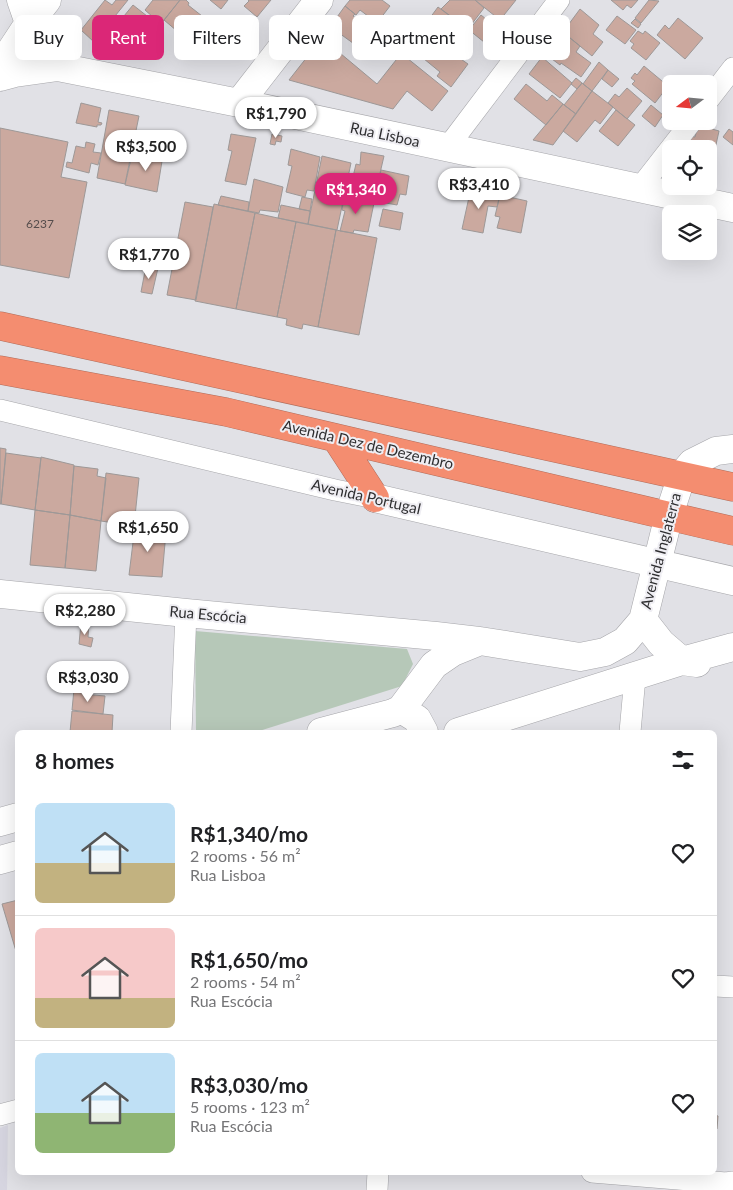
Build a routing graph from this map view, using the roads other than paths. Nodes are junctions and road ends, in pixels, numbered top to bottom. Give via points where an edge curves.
1 (47, 0) edge
2 (319, 0) edge
3 (559, 0) edge
4 (25, 12) edge
5 (58, 67) junction
6 (0, 68) edge
7 (733, 68) edge
8 (0, 77) edge
9 (718, 87) edge
10 (239, 103) junction
11 (685, 130) edge
12 (446, 148) junction
13 (639, 189) junction
14 (733, 208) edge
15 (0, 326) edge
16 (0, 370) edge
17 (0, 410) edge
18 (336, 438) junction
19 (733, 449) edge
20 (682, 475) junction
21 (733, 487) edge
22 (375, 498) junction
23 (669, 515) junction
24 (733, 531) edge
25 (657, 564) junction
26 (733, 581) edge
27 (0, 594) edge
28 (186, 613) junction
29 (643, 620) junction
30 (386, 631) junction
31 (480, 641) junction
32 (733, 647) edge
33 (682, 662) junction
34 (434, 666) junction
35 (733, 667) edge
36 (635, 677) junction
37 (402, 709) junction
38 (181, 730) edge
39 (329, 730) edge
40 (423, 730) edge
41 (464, 730) edge
42 (630, 730) edge
43 (15, 819) edge
44 (0, 822) edge
45 (15, 856) edge
46 (0, 860) edge
47 (717, 986) edge
48 (733, 988) edge
49 (15, 1111) edge
50 (0, 1115) edge
51 (378, 1175) edge
52 (588, 1175) edge
53 (629, 1175) edge
54 (733, 1182) edge
55 (377, 1190) edge
56 (586, 1190) edge

1 - 4 main road
2 - 10 main road
3 - 12 street
4 - 5 main road
4 - 6 main road
5 - 8 main road, Rua Lisboa
5 - 10 main road, Rua Lisboa
7 - 9 street
10 - 12 main road, Rua Lisboa
11 - 13 street
12 - 13 main road, Rua Lisboa
13 - 14 main road, Rua Lisboa
15 - 20 highway
16 - 18 highway, Avenida Dez de Dezembro via 226,412
17 - 22 street, Avenida Portugal
18 - 22 highway
18 - 23 highway, Avenida Dez de Dezembro
19 - 20 main road, Avenida Inglaterra via 716,450 692,463
20 - 21 highway
20 - 23 main road, Avenida Inglaterra
22 - 25 main road, Avenida Portugal
23 - 24 highway, Avenida Dez de Dezembro
23 - 25 main road, Avenida Inglaterra
25 - 26 main road, Avenida Portugal
25 - 29 main road, Avenida Inglaterra
27 - 28 main road, Rua Escócia
28 - 30 main road, Rua Escócia
28 - 38 street
29 - 31 main road, Avenida Inglaterra via 625,641 604,652 580,656
29 - 33 main road via 660,644
30 - 31 main road, Rua Escócia
30 - 34 main road
31 - 34 main road via 453,652
32 - 33 main road
33 - 35 main road
33 - 36 main road
34 - 37 main road
36 - 41 main road
36 - 42 street
37 - 39 main road
37 - 40 main road via 417,719
43 - 44 main road
45 - 46 main road
47 - 48 street
49 - 50 street
51 - 55 street
52 - 56 street
53 - 54 street

